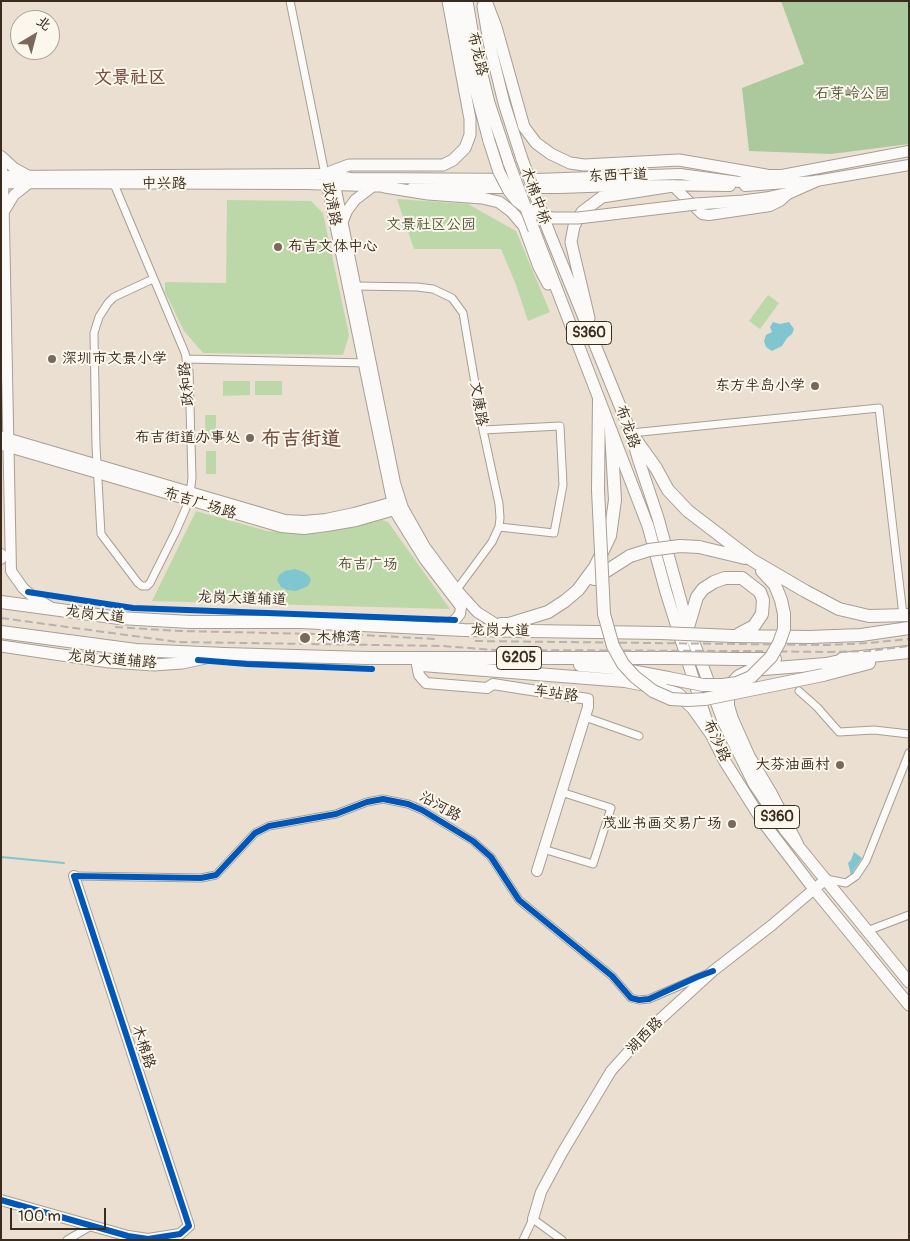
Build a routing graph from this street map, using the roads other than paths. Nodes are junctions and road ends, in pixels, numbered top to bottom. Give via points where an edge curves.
1 (290, 1) edge
2 (448, 1) edge
3 (457, 1) edge
4 (467, 1) edge
5 (482, 1) edge
6 (486, 1) edge
7 (909, 151) edge
8 (1, 156) edge
9 (522, 159) joint
10 (1, 162) edge
11 (509, 163) joint
12 (909, 165) edge
13 (738, 170) junction
14 (766, 175) junction
15 (2, 180) edge
16 (30, 180) junction
17 (816, 181) junction
18 (329, 182) junction
19 (114, 184) junction
20 (739, 184) junction
21 (673, 186) junction
22 (380, 187) junction
23 (789, 193) junction
24 (743, 201) junction
25 (759, 208) junction
26 (4, 214) junction
27 (343, 224) junction
28 (534, 230) joint
29 (549, 232) joint
30 (153, 279) junction
31 (356, 286) junction
32 (566, 317) junction
33 (596, 351) junction
34 (186, 359) junction
35 (367, 363) junction
36 (599, 400) junction
37 (482, 430) junction
38 (611, 431) junction
39 (631, 433) junction
40 (4, 441) edge
41 (97, 469) junction
42 (189, 497) junction
43 (397, 505) junction
44 (499, 527) junction
45 (1, 554) edge
46 (1, 559) edge
47 (752, 560) junction
48 (578, 590) junction
49 (454, 592) junction
50 (1, 602) edge
51 (54, 610) junction
52 (906, 610) edge
53 (496, 624) junction
54 (688, 627) junction
55 (909, 628) edge
56 (437, 629) junction
57 (464, 630) junction
58 (1, 632) edge
59 (733, 636) junction
60 (1, 646) edge
61 (909, 652) edge
62 (224, 654) junction
63 (367, 658) junction
64 (849, 659) junction
65 (418, 665) junction
66 (799, 691) dead end
67 (585, 717) junction
68 (710, 732) junction
69 (909, 734) edge
70 (638, 736) dead end
71 (909, 753) edge
72 (561, 792) junction
73 (797, 844) junction
74 (543, 849) junction
75 (537, 870) dead end
76 (74, 876) joint
77 (826, 879) junction
78 (814, 889) junction
79 (909, 915) edge
80 (867, 931) junction
81 (713, 971) junction
82 (909, 982) edge
83 (909, 1005) edge
84 (1, 1200) edge
85 (533, 1219) junction
86 (90, 1226) junction
87 (67, 1240) edge
88 (523, 1240) edge
89 (562, 1240) edge

1 - 18 street
2 - 18 main road via 470,119 470,135 465,148 443,165 349,165
3 - 24 main road, bridge via 467,57 499,172 509,191 529,210 553,218 578,218
4 - 11 main road, 布龙路 / S360 via 489,103
5 - 9 main road, 布龙路 / S360 via 504,103
6 - 13 main road via 524,127 547,152 577,165 679,160
7 - 14 street, 东西干道 via 782,175
8 - 16 street
9 - 29 main road, 木棉中桥 / S360, bridge
10 - 15 street
11 - 28 main road, 木棉中桥 / S360, bridge
12 - 17 street, 东西干道
13 - 14 main road
13 - 20 street
14 - 20 street, 东西干道
15 - 16 street, 中兴路
15 - 26 street
16 - 18 street, 中兴路
16 - 19 street, 中兴路
16 - 26 street via 14,195
17 - 20 street, 东西干道
17 - 23 main road
18 - 19 street, 中兴路
18 - 20 street, 东西干道 via 351,178 536,179 680,174
18 - 22 street, 东西干道
18 - 27 street, 政清路
18 - 35 street, 政清路
19 - 30 street, 政和路
20 - 21 street, 东西干道
21 - 22 street, 东西干道
21 - 25 street via 702,214
21 - 33 main road via 602,197 582,212 574,226 571,242
22 - 27 street via 366,190 354,200
22 - 32 main road via 482,198 498,202 511,211 524,226 538,267
23 - 24 main road
23 - 25 street via 775,204
24 - 25 street
26 - 40 street
27 - 31 street, 政清路
28 - 32 main road, 布龙路 / S360
29 - 33 main road, 布龙路 / S360
30 - 34 street, 政和路
30 - 41 street via 114,297 96,325
31 - 35 street, 政清路
31 - 37 street, 文康路 via 425,288 446,294 456,303 465,320
32 - 36 main road, 布龙路 / S360
33 - 39 main road, 布龙路 / S360
34 - 35 street
34 - 42 street, 政和路 via 192,478
35 - 43 street, 政清路
36 - 38 main road, 布龙路 / S360
36 - 61 highway, bridge via 598,490 604,614 612,646 635,677 653,691 671,699 705,699 823,675
37 - 44 street, 文康路 via 498,504
37 - 44 street via 560,426 563,485 554,534
38 - 48 highway via 615,500 610,536 595,567
38 - 68 main road, 布沙路 / S360 via 648,526
39 - 47 highway via 668,490 688,511
39 - 52 street via 879,408
39 - 54 main road, 布龙路 / S360
40 - 41 street, 布吉广场路
40 - 51 street via 11,571 23,588
41 - 42 street, 布吉广场路
41 - 42 street, 政和路 via 101,534 142,586 150,583
42 - 43 street, 布吉广场路 via 277,518 304,521
43 - 49 street, 政清路
44 - 49 street via 492,542
45 - 46 street
47 - 48 highway, bridge via 699,547 649,550 630,556
47 - 52 highway via 839,609 869,616
47 - 65 highway, bridge via 775,585 784,614 784,630 771,657 751,677 737,683 703,685 615,668 574,664
48 - 53 highway via 548,612 509,624
49 - 53 street, 政清路
49 - 56 street, 政清路 via 461,608 460,614
50 - 51 highway, 龙岗大道 / G205
51 - 56 highway, 龙岗大道 / G205 via 190,622 300,622
53 - 57 highway
54 - 59 highway via 697,597 703,589 725,578 742,578 760,592 762,614 754,626
54 - 73 main road, 布沙路 / S360 via 724,723 754,784
55 - 59 highway, 龙岗大道 / G205 via 861,635
56 - 57 highway, 龙岗大道 / G205
57 - 59 highway, 龙岗大道 / G205, bridge
58 - 62 highway, 龙岗大道 / G205 via 136,650
60 - 62 main road, 龙岗大道辅路 via 109,662 154,665
61 - 64 highway, 龙岗大道 / G205
62 - 63 highway, 龙岗大道 / G205
63 - 64 highway, 龙岗大道 / G205, bridge
63 - 65 highway
64 - 73 highway via 751,670 732,683 728,693 732,719 749,757
65 - 67 street, 车站路 via 419,675 426,683 487,688 493,684 585,698 589,702
65 - 68 highway via 625,681 656,687 678,694
66 - 69 street via 839,732 874,730
67 - 70 street
67 - 72 street, 车站路
68 - 78 main road, 布沙路 / S360 via 763,822
71 - 77 street via 866,861 856,876 846,883
72 - 74 street, 车站路
72 - 74 street via 611,808 593,864
73 - 77 main road, 布沙路 / S360
74 - 75 street, 车站路
76 - 81 street, 沿河路 via 201,878 216,875 255,833 269,826 336,814 383,799 422,810 473,841 491,857 519,900 612,976 631,998 649,1000
76 - 86 street, 木棉路 via 189,1226 180,1234 148,1239
77 - 78 street, 湖西路
77 - 80 main road, 布沙路 / S360
78 - 81 street, 湖西路
78 - 83 main road, 布沙路 / S360
79 - 80 street
80 - 82 main road, 布沙路 / S360
81 - 85 street, 湖西路 via 645,1033 611,1072 541,1192
84 - 86 street
85 - 88 street, 湖西路
85 - 89 street
86 - 87 street

